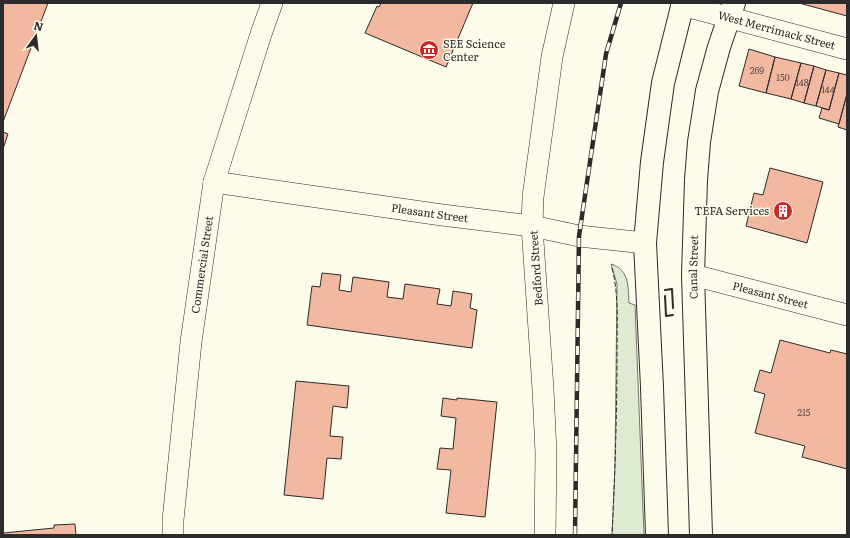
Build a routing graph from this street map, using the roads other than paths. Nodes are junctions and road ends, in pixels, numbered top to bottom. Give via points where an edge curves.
1 (272, 3) edge
2 (564, 3) edge
3 (683, 4) edge
4 (731, 10) edge
5 (847, 49) edge
6 (214, 182) junction
7 (532, 226) junction
8 (645, 243) junction
9 (693, 275) junction
10 (847, 315) edge
11 (173, 535) edge
12 (545, 535) edge
13 (656, 535) edge
14 (701, 535) edge

1 - 6 street, Commercial Street
2 - 7 street, Bedford Street via 552,57 540,136
3 - 4 street, West Merrimack Street
3 - 8 street via 663,83 652,162
4 - 5 street, West Merrimack Street
4 - 9 street, Canal Street via 707,91 699,142
6 - 7 street, Pleasant Street
6 - 11 street, Commercial Street via 191,342
7 - 8 street, Pleasant Street via 579,236
7 - 12 street, Bedford Street via 544,396
8 - 13 street
9 - 10 street, Pleasant Street
9 - 14 street, Canal Street

